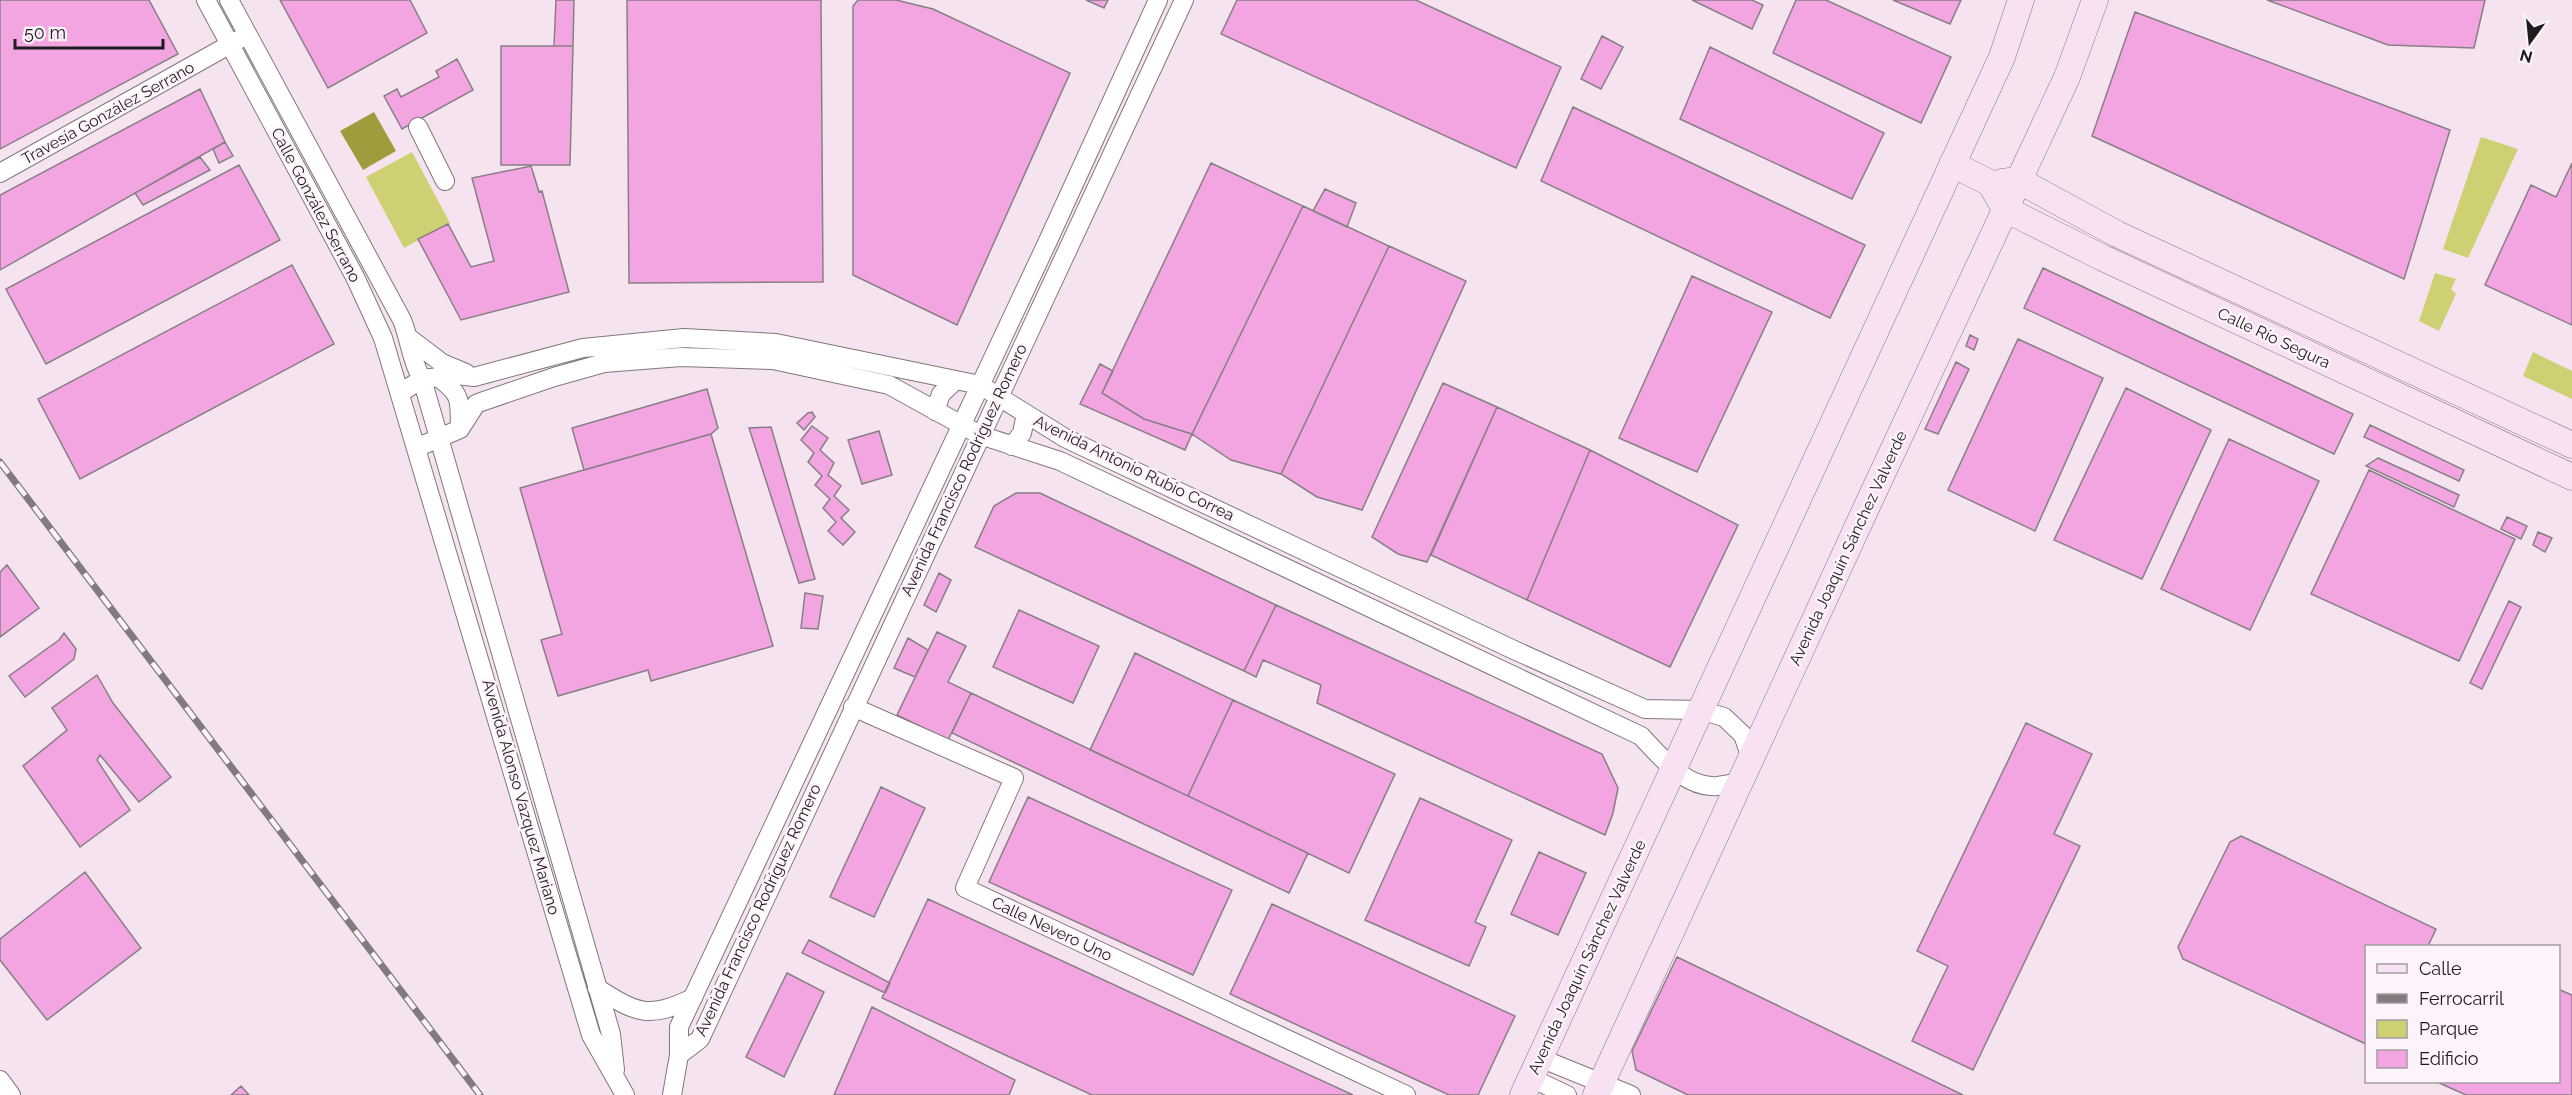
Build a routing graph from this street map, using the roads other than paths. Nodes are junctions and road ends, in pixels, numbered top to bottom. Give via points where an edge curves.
1 (206, 0) edge
2 (229, 0) edge
3 (1158, 0) edge
4 (1184, 0) edge
5 (2020, 0) edge
6 (2095, 0) edge
7 (248, 35) junction
8 (230, 45) junction
9 (418, 126) dead end
10 (1952, 164) junction
11 (0, 173) edge
12 (445, 181) dead end
13 (2007, 191) junction
14 (1989, 246) junction
15 (2103, 258) junction
16 (409, 338) junction
17 (583, 348) junction
18 (829, 353) junction
19 (585, 369) junction
20 (824, 371) junction
21 (425, 374) junction
22 (474, 377) junction
23 (2427, 377) junction
24 (956, 380) junction
25 (980, 385) junction
26 (399, 393) junction
27 (998, 398) junction
28 (481, 402) junction
29 (2414, 403) junction
30 (935, 411) junction
31 (1026, 414) junction
32 (407, 419) joint
33 (961, 426) junction
34 (460, 429) junction
35 (980, 435) junction
36 (438, 438) junction
37 (2572, 445) edge
38 (1012, 446) junction
39 (416, 448) junction
40 (2572, 477) edge
41 (853, 707) junction
42 (1700, 710) junction
43 (1751, 758) junction
44 (1673, 769) junction
45 (1740, 782) junction
46 (597, 988) junction
47 (693, 998) junction
48 (679, 1055) junction
49 (1531, 1077) edge
50 (0, 1080) edge
51 (621, 1088) edge
52 (1599, 1088) edge
53 (11, 1095) edge
54 (672, 1095) edge
55 (1406, 1095) edge
56 (1567, 1095) edge
57 (1630, 1095) edge

1 - 8 street, Calle González Serrano
2 - 7 street, Calle González Serrano
3 - 25 street, Avenida Francisco Rodríguez Romero
4 - 27 street, Avenida Francisco Rodríguez Romero
5 - 10 main road, Avenida Joaquín Sánchez Valverde via 2002,57
6 - 13 main road, Avenida Joaquín Sánchez Valverde via 2067,77
7 - 8 street, Travesía González Serrano
7 - 16 street, Calle González Serrano
8 - 11 street, Travesía González Serrano
8 - 26 street, Calle González Serrano via 356,278 383,338
9 - 12 street
10 - 13 main road, Calle Río Segura
10 - 42 main road, Avenida Joaquín Sánchez Valverde
13 - 14 main road, Avenida Joaquín Sánchez Valverde
13 - 15 main road, Calle Río Segura
13 - 23 main road, Calle Río Segura via 2117,234
14 - 15 main road via 2022,230
14 - 43 main road, Avenida Joaquín Sánchez Valverde
15 - 29 main road, Calle Río Segura
16 - 21 street, Calle González Serrano
16 - 22 street via 442,363
17 - 18 street, Avenida Antonio Rubio Correa via 684,338 776,343
17 - 19 street
17 - 22 street, Avenida Antonio Rubio Correa
18 - 20 street
18 - 24 street, Avenida Antonio Rubio Correa
19 - 20 street, Avenida Antonio Rubio Correa via 604,363 681,357 773,360
19 - 28 street, Avenida Antonio Rubio Correa
20 - 30 street, Avenida Antonio Rubio Correa via 889,386
21 - 22 street, Avenida Antonio Rubio Correa
21 - 26 street
21 - 34 street via 455,390
21 - 36 street, Avenida Alonso Vazquez Mariano
22 - 28 street
23 - 29 main road
23 - 37 main road, Calle Río Segura
24 - 25 street, Avenida Antonio Rubio Correa
24 - 30 street via 941,394
25 - 27 street, Avenida Antonio Rubio Correa
25 - 33 street, Avenida Francisco Rodríguez Romero
26 - 32 street, Calle González Serrano
27 - 31 street, Avenida Antonio Rubio Correa
27 - 35 street, Avenida Francisco Rodríguez Romero
28 - 34 street
29 - 40 main road, Calle Río Segura
30 - 33 street, Avenida Antonio Rubio Correa
31 - 38 street, Avenida Francisco Rodríguez Romero via 1022,433
31 - 42 street, Avenida Antonio Rubio Correa via 1076,443 1645,709
32 - 39 street, Avenida Alonso Vazquez Mariano
33 - 35 street, Avenida Antonio Rubio Correa
33 - 47 street, Avenida Francisco Rodríguez Romero
34 - 36 street
35 - 38 street, Avenida Antonio Rubio Correa
35 - 41 street, Avenida Francisco Rodríguez Romero
36 - 39 street
36 - 46 street, Avenida Alonso Vazquez Mariano
38 - 44 street, Avenida Antonio Rubio Correa via 1060,461 1641,736
39 - 51 street, Avenida Alonso Vazquez Mariano via 591,1035
41 - 48 street, Avenida Francisco Rodríguez Romero via 700,1039
41 - 55 street, Calle Nevero Uno via 1014,778 966,888
42 - 43 street, Avenida Antonio Rubio Correa via 1724,717 1743,735
42 - 44 main road, Avenida Joaquín Sánchez Valverde
43 - 45 main road, Avenida Joaquín Sánchez Valverde
44 - 45 street, Avenida Antonio Rubio Correa via 1715,787
44 - 49 main road, Avenida Joaquín Sánchez Valverde
45 - 52 main road, Avenida Joaquín Sánchez Valverde
46 - 47 street via 636,1010 665,1011
46 - 51 street, Avenida Alonso Vazquez Mariano
47 - 48 street, Avenida Francisco Rodríguez Romero via 679,1027
48 - 54 street
49 - 52 street
49 - 56 street
50 - 53 street
52 - 57 street

